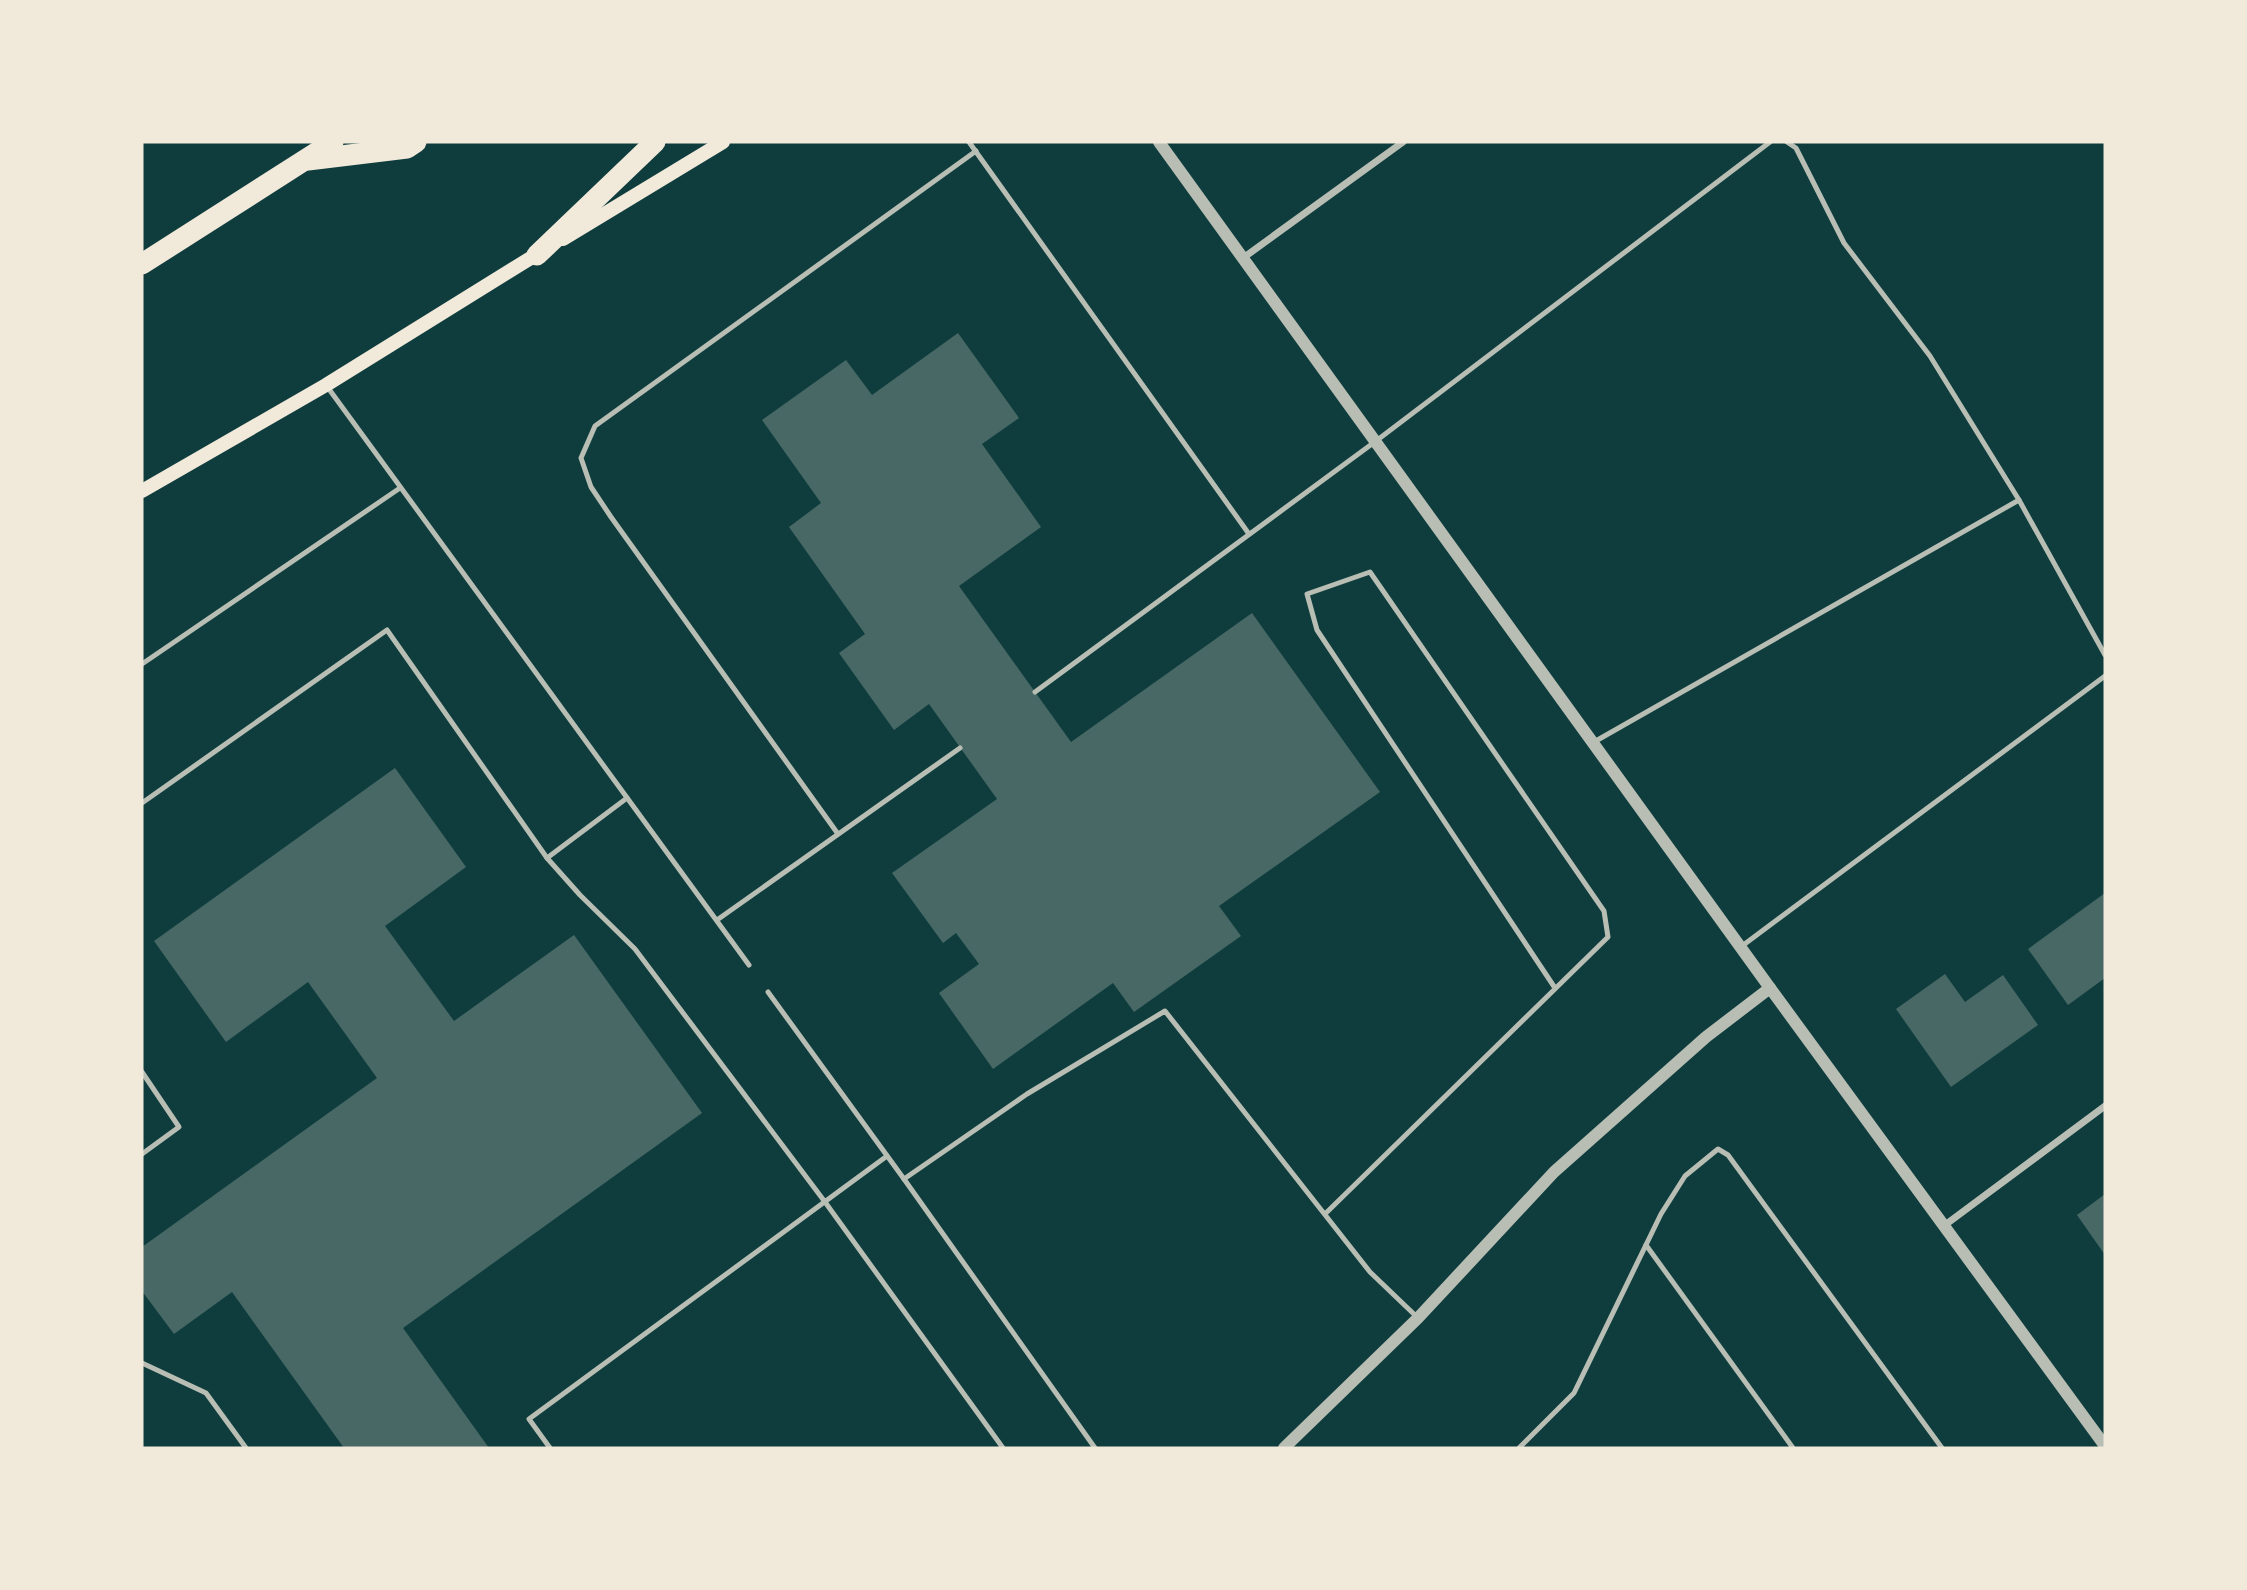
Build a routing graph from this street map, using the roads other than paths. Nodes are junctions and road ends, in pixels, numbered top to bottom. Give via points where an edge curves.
1 (332, 142) edge
2 (416, 142) edge
3 (655, 142) edge
4 (723, 142) edge
5 (970, 142) edge
6 (1159, 142) edge
7 (1404, 142) edge
8 (1770, 142) edge
9 (1787, 142) edge
10 (976, 152) junction
11 (306, 160) junction
12 (537, 255) junction
13 (1243, 258) junction
14 (142, 264) edge
15 (326, 385) junction
16 (1376, 441) junction
17 (400, 488) junction
18 (142, 491) edge
19 (2019, 500) junction
20 (1250, 534) junction
21 (2105, 654) edge
22 (142, 664) edge
23 (2105, 676) edge
24 (1035, 692) dead end
25 (1594, 742) junction
26 (960, 748) dead end
27 (628, 799) junction
28 (142, 803) edge
29 (838, 834) junction
30 (547, 858) junction
31 (717, 920) junction
32 (1742, 946) junction
33 (749, 965) dead end
34 (1555, 988) junction
35 (1770, 988) junction
36 (768, 992) dead end
37 (142, 1072) edge
38 (2105, 1106) edge
39 (142, 1154) edge
40 (887, 1156) junction
41 (905, 1179) junction
42 (825, 1202) junction
43 (1325, 1214) junction
44 (1945, 1226) junction
45 (1646, 1245) junction
46 (1418, 1318) junction
47 (142, 1363) edge
48 (2105, 1447) edge
49 (246, 1448) edge
50 (550, 1448) edge
51 (1003, 1448) edge
52 (1095, 1448) edge
53 (1284, 1448) edge
54 (1519, 1448) edge
55 (1793, 1448) edge
56 (1942, 1448) edge

1 - 11 highway
2 - 11 highway via 407,148
3 - 12 highway
4 - 12 main road
5 - 10 lane
6 - 13 street
7 - 13 street
8 - 16 lane
9 - 19 lane via 1796,148 1844,243 1930,356
10 - 20 lane
10 - 29 lane via 594,426 580,458 604,507
11 - 14 highway
12 - 15 main road
13 - 16 street
15 - 17 lane
15 - 18 main road
16 - 20 lane
16 - 25 street
17 - 22 lane
17 - 27 lane
19 - 21 lane
19 - 25 lane
20 - 24 lane
23 - 32 lane
25 - 32 street
26 - 29 lane
27 - 30 lane
27 - 31 lane
28 - 30 lane via 387,630
29 - 31 lane
30 - 42 lane via 635,949
31 - 33 lane
32 - 35 street
34 - 34 lane via 1608,937 1604,911 1370,572 1307,594 1317,630
34 - 43 lane
35 - 44 street
35 - 46 street via 1706,1037 1554,1172
36 - 40 lane
37 - 39 lane via 179,1126
38 - 44 street
40 - 41 lane
40 - 42 lane
41 - 43 lane via 1027,1094 1165,1011
41 - 52 lane
42 - 50 lane via 529,1419
42 - 51 lane
43 - 46 lane via 1370,1272
44 - 48 street
45 - 54 lane via 1574,1393
45 - 55 lane
45 - 56 lane via 1685,1176 1718,1149 1728,1155
46 - 53 street
47 - 49 lane via 206,1393

